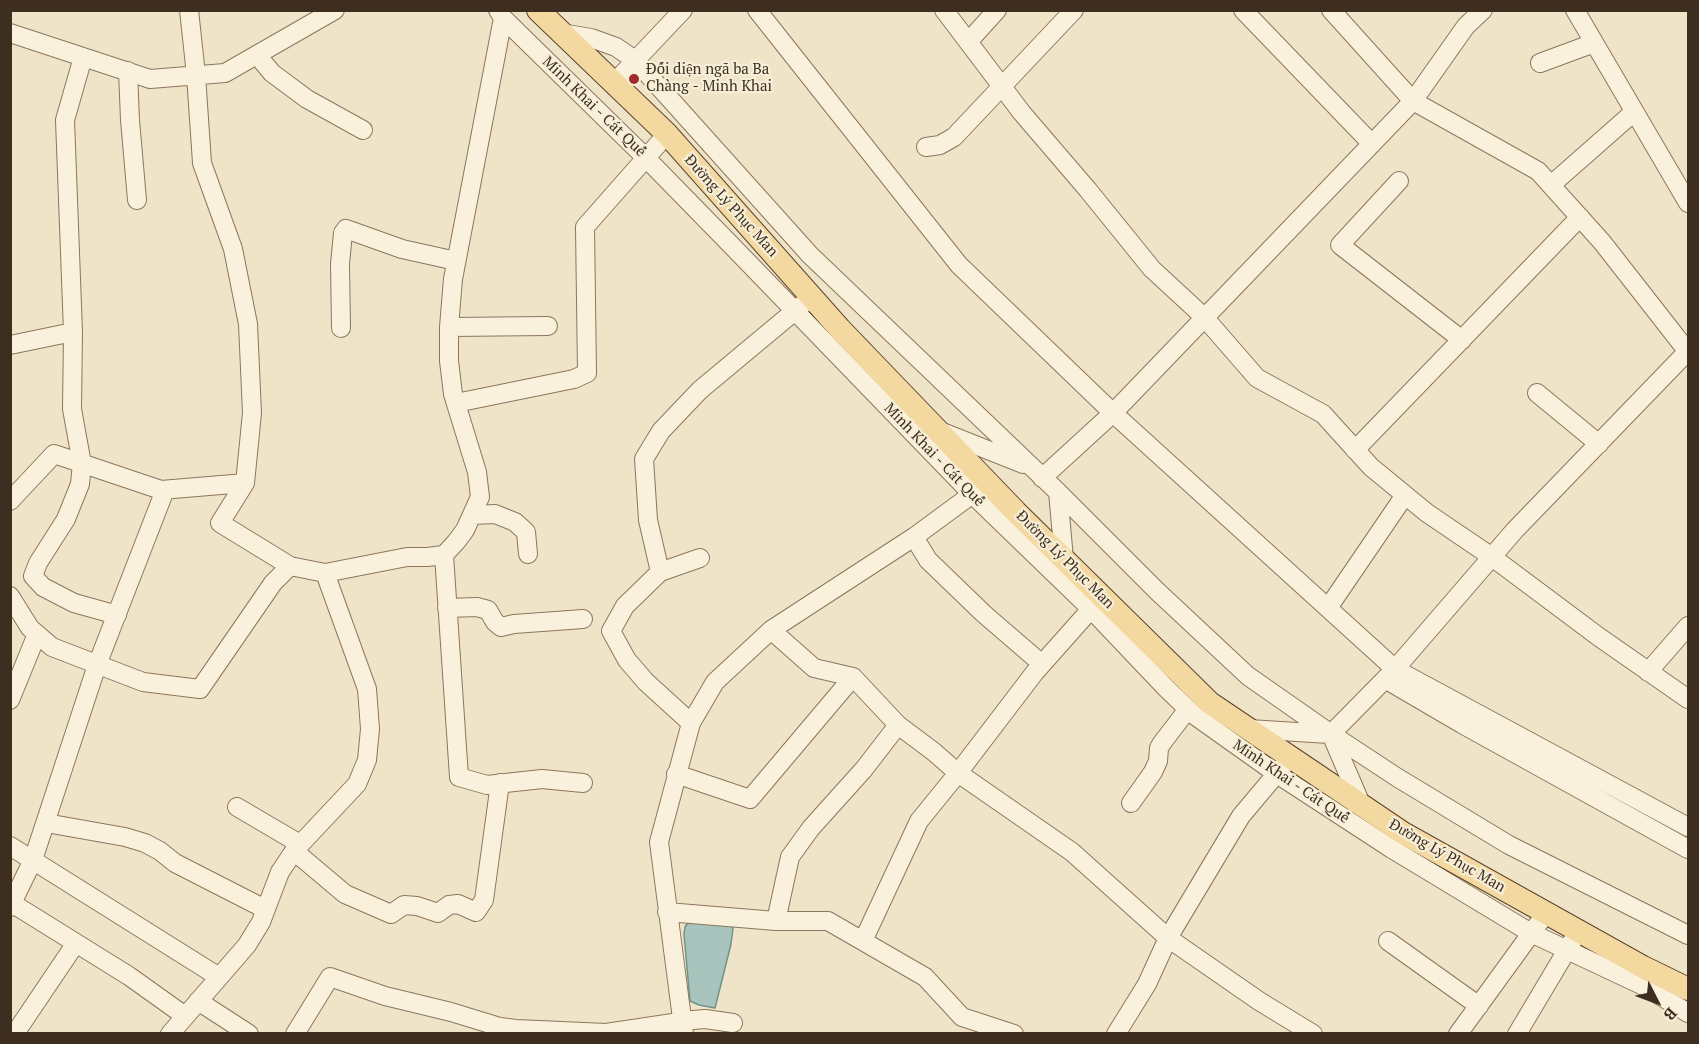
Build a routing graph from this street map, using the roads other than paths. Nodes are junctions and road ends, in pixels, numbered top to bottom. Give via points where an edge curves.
1 (189, 10) edge
2 (334, 10) edge
3 (538, 10) edge
4 (683, 10) edge
5 (757, 10) edge
6 (944, 10) edge
7 (997, 10) edge
8 (1074, 10) edge
9 (1243, 10) edge
10 (1331, 10) edge
11 (1483, 10) edge
12 (1575, 10) edge
13 (501, 14) edge
14 (10, 33) edge
15 (561, 33) junction
16 (968, 42) junction
17 (1594, 43) junction
18 (257, 55) junction
19 (83, 57) junction
20 (635, 60) junction
21 (1540, 63) dead end
22 (128, 71) junction
23 (196, 75) junction
24 (614, 83) junction
25 (1002, 86) junction
26 (1413, 101) junction
27 (1634, 112) junction
28 (363, 130) dead end
29 (667, 134) junction
30 (1372, 144) junction
31 (926, 147) dead end
32 (646, 158) junction
33 (1399, 181) dead end
34 (1551, 185) junction
35 (137, 200) dead end
36 (1689, 203) edge
37 (1580, 217) junction
38 (456, 261) junction
39 (812, 297) junction
40 (794, 311) junction
41 (1204, 317) junction
42 (548, 326) dead end
43 (449, 327) junction
44 (341, 328) dead end
45 (73, 332) junction
46 (1462, 340) junction
47 (10, 345) edge
48 (1688, 351) edge
49 (1537, 393) dead end
50 (456, 404) junction
51 (1113, 413) junction
52 (938, 430) junction
53 (1599, 444) junction
54 (1355, 450) junction
55 (82, 464) junction
56 (1036, 472) junction
57 (245, 483) junction
58 (980, 488) junction
59 (165, 490) junction
60 (1058, 492) junction
61 (1405, 495) junction
62 (10, 501) edge
63 (472, 514) junction
64 (914, 537) junction
65 (528, 554) dead end
66 (444, 555) junction
67 (1491, 557) junction
68 (700, 558) dead end
69 (1064, 559) junction
70 (290, 566) junction
71 (660, 572) junction
72 (325, 573) junction
73 (10, 596) edge
74 (1097, 603) junction
75 (447, 608) junction
76 (1328, 608) junction
77 (117, 615) junction
78 (583, 619) dead end
79 (1689, 626) edge
80 (771, 630) junction
81 (37, 634) junction
82 (1042, 664) junction
83 (97, 665) junction
84 (1648, 672) junction
85 (1390, 674) junction
86 (852, 677) junction
87 (1689, 699) edge
88 (10, 700) edge
89 (1188, 709) junction
90 (690, 723) junction
91 (898, 725) junction
92 (1249, 729) junction
93 (1331, 734) junction
94 (1284, 765) junction
95 (958, 773) junction
96 (676, 774) junction
97 (500, 783) junction
98 (582, 783) dead end
99 (1131, 803) dead end
100 (1361, 804) junction
101 (237, 807) dead end
102 (46, 823) junction
103 (1689, 827) edge
104 (10, 846) edge
105 (297, 848) junction
106 (1689, 849) edge
107 (33, 860) junction
108 (11, 904) edge
109 (265, 909) junction
110 (667, 912) junction
111 (1546, 913) junction
112 (776, 921) junction
113 (1579, 931) junction
114 (1532, 933) junction
115 (1689, 935) edge
116 (1168, 938) junction
117 (862, 941) junction
118 (1388, 941) dead end
119 (76, 943) junction
120 (1566, 950) junction
121 (219, 977) junction
122 (1682, 986) edge
123 (198, 1000) junction
124 (1689, 1002) edge
125 (1479, 1006) junction
126 (1689, 1013) edge
127 (185, 1016) junction
128 (733, 1023) dead end
129 (684, 1027) edge
130 (500, 1030) edge
131 (606, 1033) edge
132 (18, 1034) edge
133 (170, 1034) edge
134 (249, 1034) edge
135 (295, 1034) edge
136 (1014, 1034) edge
137 (1116, 1034) edge
138 (1313, 1034) edge
139 (1458, 1034) edge
140 (1517, 1034) edge

1 - 23 street
2 - 18 street
3 - 15 main road, Đường Lý Phục Man
4 - 20 street
5 - 51 street via 960,265
6 - 16 street
7 - 16 street
8 - 25 street
9 - 30 street
10 - 26 street
11 - 26 street via 1466,26
12 - 17 street
13 - 32 street, Minh Khai - Cát Quế
13 - 38 street
14 - 19 street
15 - 20 street via 608,44
15 - 24 main road, Đường Lý Phục Man
16 - 25 street
17 - 21 street
17 - 27 street
18 - 23 street via 225,73
18 - 28 street via 272,73 307,99
19 - 22 street
19 - 45 street via 65,120
20 - 24 street
20 - 56 street via 810,255
22 - 23 street via 150,79
22 - 35 street
23 - 57 street via 202,163 233,249 248,324 252,413
24 - 29 main road, Đường Lý Phục Man
25 - 31 street via 954,136 940,145
25 - 41 street via 1152,269
26 - 30 street
26 - 34 street via 1538,171
27 - 34 street
27 - 36 street
29 - 32 street
29 - 39 main road, Đường Lý Phục Man
30 - 41 street
32 - 40 street, Minh Khai - Cát Quế
32 - 50 street via 585,227 587,373
33 - 46 street via 1340,245
34 - 37 street
37 - 46 street
37 - 48 street
38 - 43 street
38 - 44 street via 402,249 346,229 340,264
39 - 40 street
39 - 52 main road, Đường Lý Phục Man
40 - 58 street, Minh Khai - Cát Quế
40 - 71 street via 700,390 661,431 644,459 648,520
41 - 51 street
41 - 54 street via 1257,378 1323,414
42 - 43 street
43 - 50 street via 449,361
45 - 47 street
45 - 55 street via 72,409
46 - 54 street
48 - 53 street
49 - 53 street
50 - 63 street via 477,472 480,497
51 - 56 street
51 - 76 street
52 - 56 street
52 - 58 main road, Đường Lý Phục Man
53 - 67 street
54 - 61 street
55 - 59 street
55 - 62 street via 54,454
55 - 77 street via 80,484 66,519 33,576 43,588 74,603
56 - 60 street
57 - 59 street
57 - 70 street via 220,523
58 - 64 street
58 - 69 main road, Đường Lý Phục Man
58 - 74 street, Minh Khai - Cát Quế
59 - 77 street
60 - 69 street
60 - 93 street via 1248,676
61 - 67 street
61 - 76 street
63 - 65 street via 495,514 515,522 526,532
63 - 66 street via 461,536
64 - 80 street
64 - 82 street via 928,560
66 - 72 street via 407,557
66 - 75 street
67 - 84 street
67 - 85 street
68 - 71 street
69 - 74 main road, Đường Lý Phục Man
70 - 72 street
70 - 83 street via 273,583 200,689 143,682
71 - 90 street via 626,606 611,631 627,660
72 - 105 street via 367,689 367,760 357,784
73 - 81 street
74 - 82 street
74 - 89 street, Minh Khai - Cát Quế via 1166,688
74 - 92 main road, Đường Lý Phục Man via 1210,703
75 - 78 street via 488,610 501,627
75 - 97 street via 459,777
76 - 85 street
77 - 83 street
79 - 84 street
80 - 86 street via 814,668
80 - 90 street via 715,682
81 - 83 street via 52,647
81 - 88 street
82 - 95 street
83 - 102 street
84 - 87 street
85 - 93 street
85 - 103 street
85 - 106 street via 1462,724
86 - 91 street
86 - 96 street via 750,799
89 - 94 street, Minh Khai - Cát Quế
89 - 99 street via 1162,743 1153,772
90 - 96 street
91 - 95 street
91 - 112 street via 790,857
92 - 93 street
92 - 94 main road, Đường Lý Phục Man
93 - 100 street
93 - 115 street via 1509,845
94 - 100 main road, Đường Lý Phục Man
94 - 114 street, Minh Khai - Cát Quế via 1392,849
94 - 116 street via 1241,816
95 - 116 street via 1072,852
95 - 117 street via 919,820
96 - 110 street via 659,842
97 - 98 street
97 - 105 street via 484,900 476,912 458,904 438,913 404,905 392,914 345,894
100 - 111 main road, Đường Lý Phục Man via 1403,833
101 - 105 street
102 - 107 street
102 - 109 street via 145,843 175,863
104 - 107 street
105 - 109 street via 280,872
107 - 108 street
107 - 121 street
108 - 119 street
109 - 121 street via 247,945
110 - 112 street
110 - 129 street
111 - 113 main road, Đường Lý Phục Man
111 - 114 street
112 - 117 street via 828,921
113 - 120 street
113 - 122 main road, Đường Lý Phục Man
114 - 120 street, Minh Khai - Cát Quế
114 - 125 street
116 - 137 street via 1147,984
116 - 138 street
117 - 136 street via 925,977 962,1017
118 - 125 street
119 - 127 street
119 - 132 street
120 - 126 street, Minh Khai - Cát Quế via 1648,988
120 - 140 street
121 - 123 street
122 - 124 street
123 - 127 street
123 - 134 street
125 - 139 street
127 - 133 street
128 - 129 street via 705,1019
129 - 131 street
130 - 131 street
130 - 135 street via 330,977

